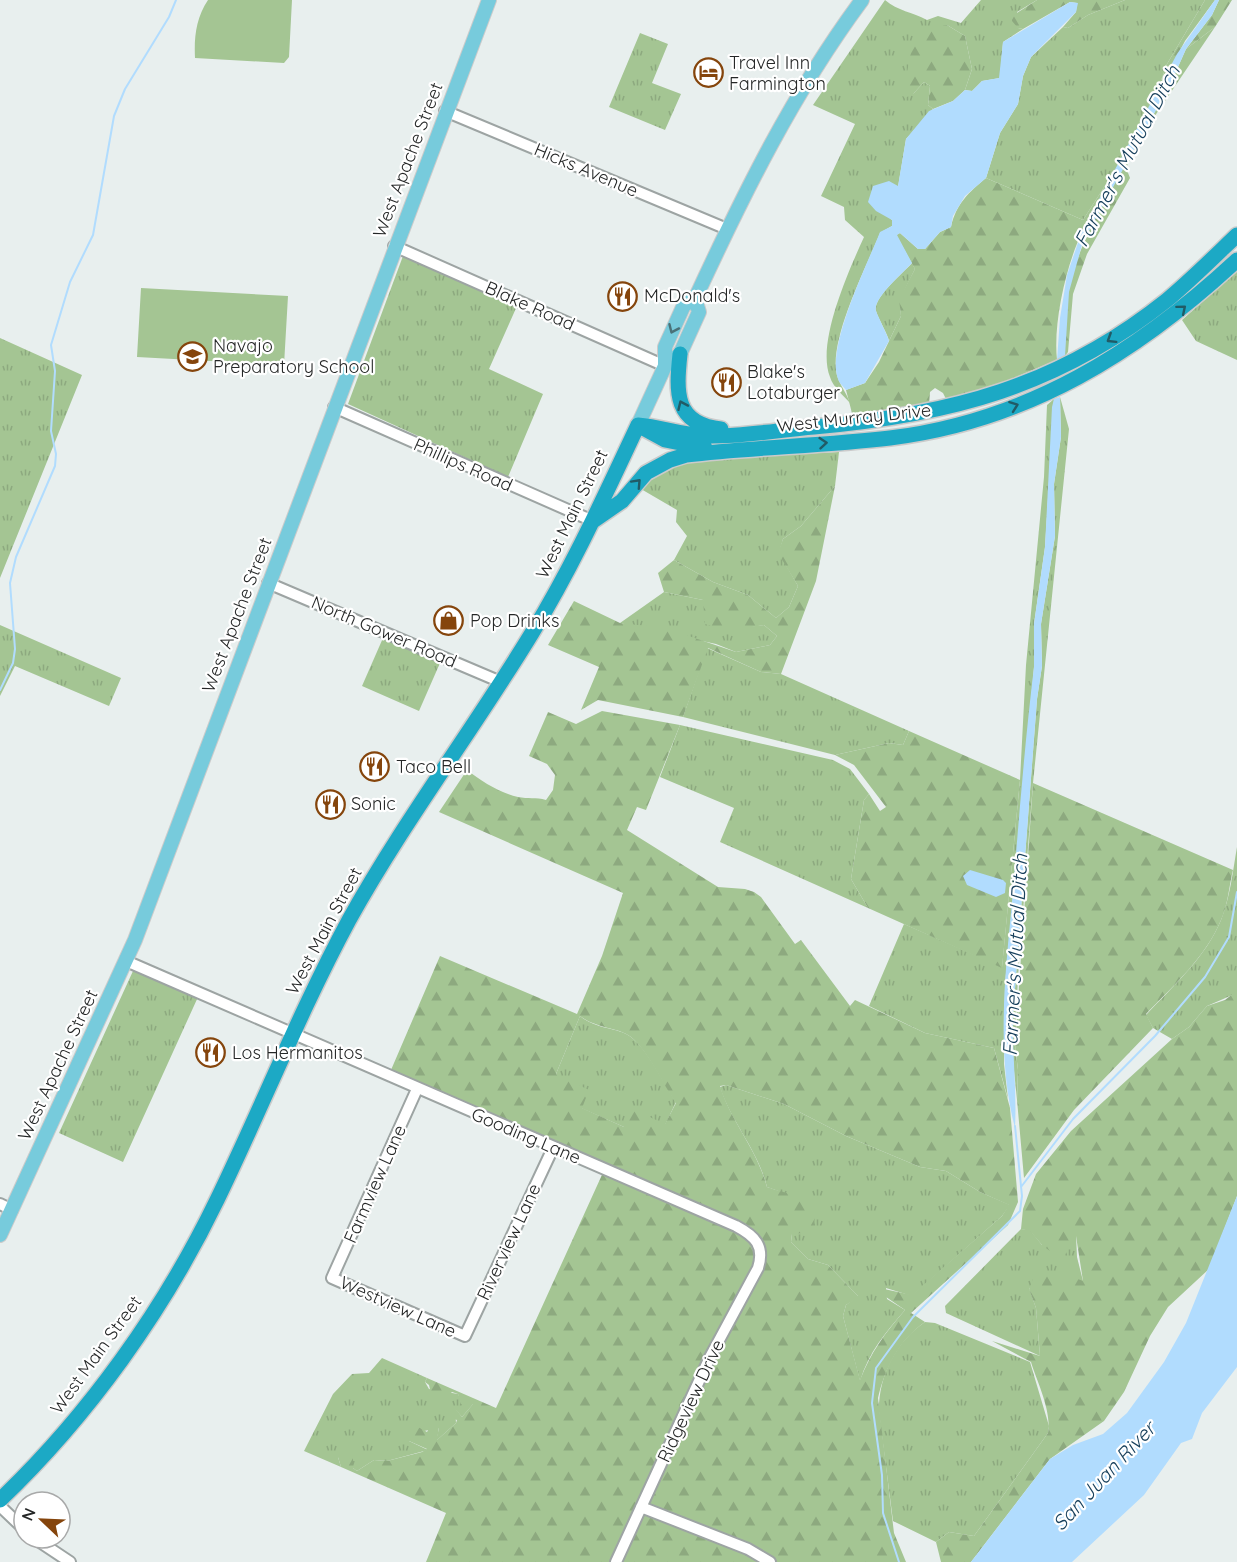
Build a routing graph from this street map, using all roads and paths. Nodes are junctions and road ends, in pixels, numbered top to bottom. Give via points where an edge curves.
1 (489, 0) edge
2 (862, 0) edge
3 (445, 111) junction
4 (727, 229) junction
5 (1237, 235) edge
6 (394, 246) junction
7 (1237, 260) edge
8 (696, 299) junction
9 (680, 354) junction
10 (665, 366) junction
11 (334, 407) junction
12 (638, 425) junction
13 (751, 433) junction
14 (747, 449) junction
15 (593, 520) junction
16 (268, 583) junction
17 (501, 682) junction
18 (126, 961) junction
19 (293, 1035) junction
20 (417, 1089) junction
21 (553, 1148) junction
22 (6, 1207) edge
23 (0, 1235) edge
24 (757, 1240) joint
25 (332, 1278) joint
26 (465, 1336) joint
27 (0, 1500) edge
28 (0, 1506) edge
29 (641, 1508) junction
30 (12, 1518) edge
31 (52, 1550) edge
32 (70, 1562) edge
33 (616, 1562) edge
34 (770, 1562) edge

1 - 3 main road, West Apache Street
2 - 4 main road, West Main Street via 789,109
3 - 4 street, Hicks Avenue
3 - 6 main road, West Apache Street
4 - 8 main road, West Main Street
5 -> 13 highway, West Murray Drive via 1142,318 1079,358 1028,381 941,410 889,420
6 - 10 street, Blake Road
6 - 11 main road, West Apache Street
14 -> 7 highway, West Murray Drive via 902,436 944,428 1035,398 1071,383 1132,346
8 - 9 main road, West Main Street via 699,312
8 -> 10 main road, West Main Street via 684,305 665,347
9 - 10 main road, West Main Street
13 -> 9 highway via 704,426 688,416 678,394
10 - 12 main road, West Main Street
11 - 15 street, Phillips Road
11 - 16 main road, West Apache Street
12 - 13 highway, West Murray Drive via 706,436
12 - 14 highway via 658,437 685,445
12 - 15 highway, West Main Street
15 -> 14 highway, West Murray Drive via 622,501 646,473 670,460
15 - 17 highway, West Main Street
16 - 17 street, North Gower Road
16 - 18 main road, West Apache Street
17 - 19 highway, West Main Street via 372,880
18 - 19 street, Gooding Lane
18 - 22 main road, West Apache Street
19 - 20 street, Gooding Lane
19 - 27 highway, West Main Street via 217,1200 173,1280 124,1354 74,1419
20 - 21 street, Gooding Lane
20 - 25 street, Farmview Lane
21 - 24 street, Gooding Lane via 736,1226
21 - 26 street, Riverview Lane
22 - 23 main road, West Apache Street
24 - 29 street, Ridgeview Drive via 762,1257 758,1268 710,1358
25 - 26 street, Westview Lane
28 - 30 street
29 - 33 street, Ridgeview Drive
29 - 34 street via 748,1549
31 - 32 street

